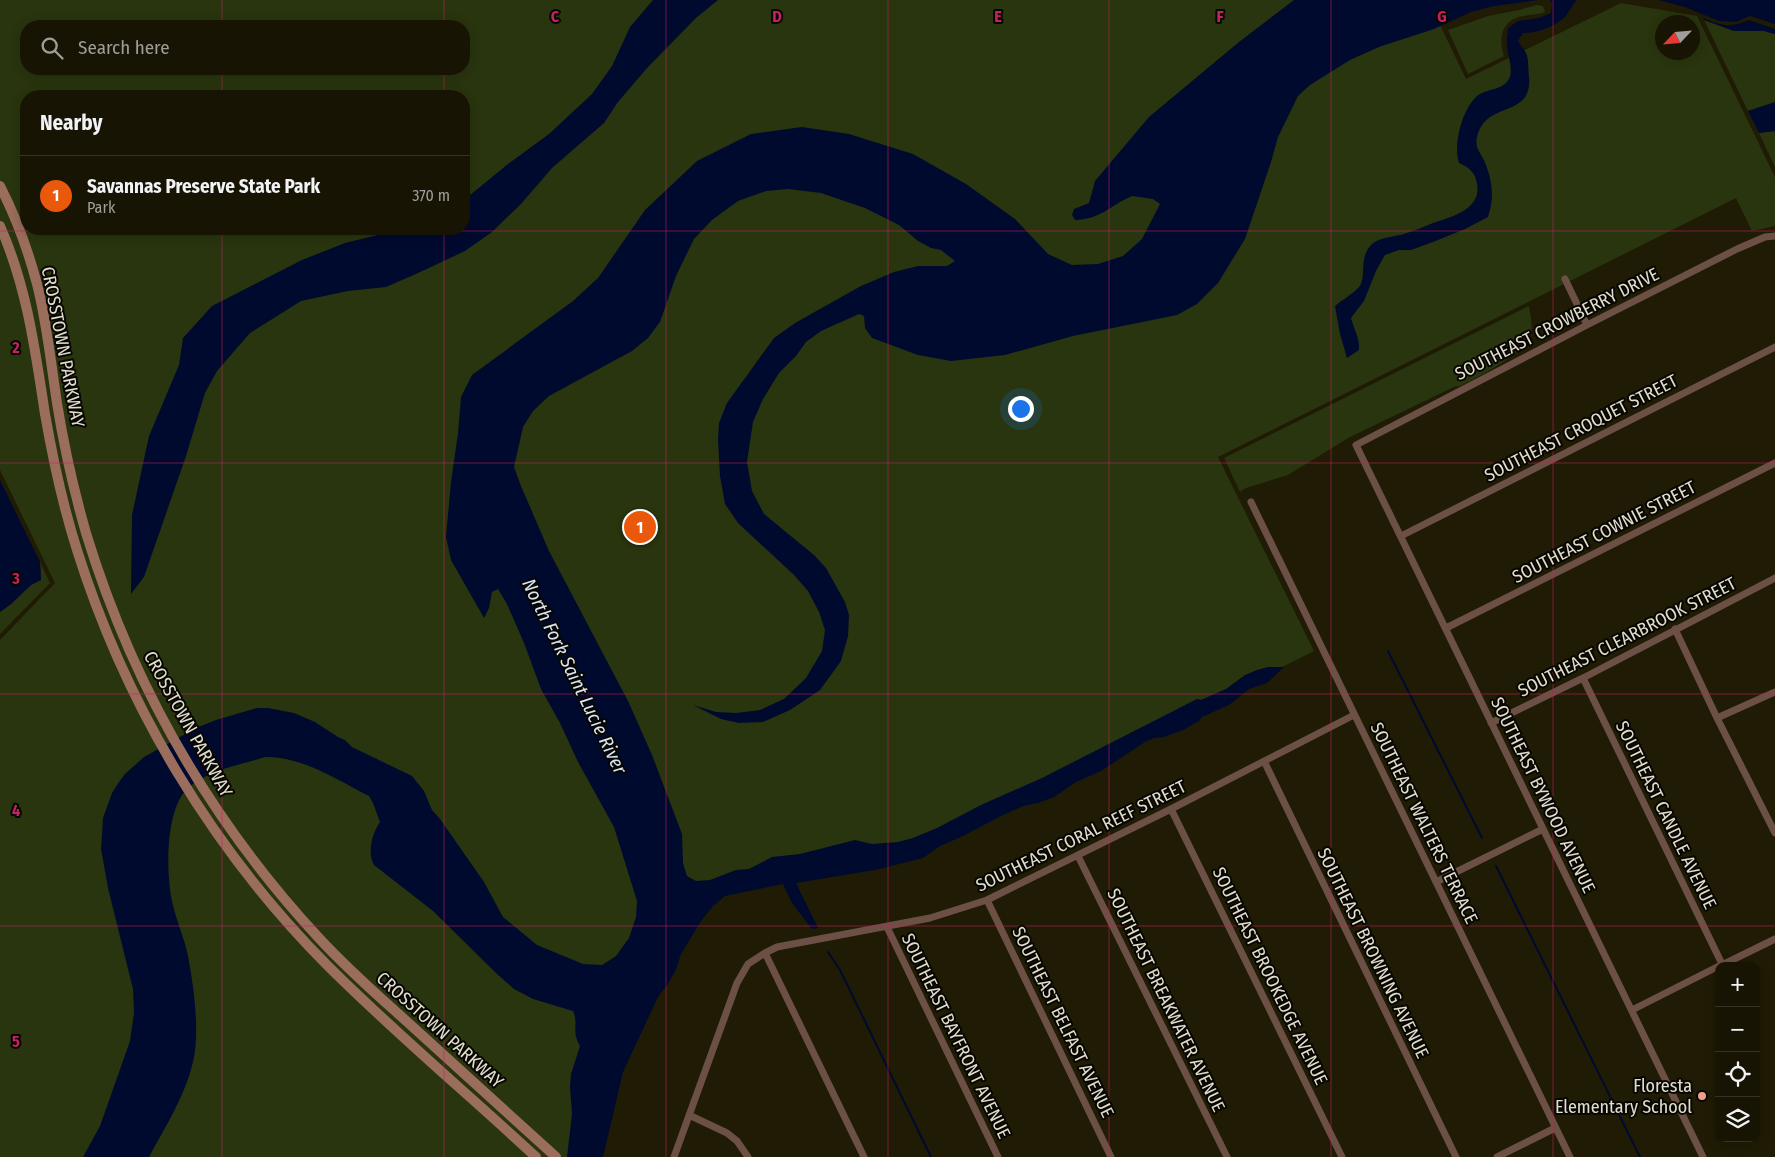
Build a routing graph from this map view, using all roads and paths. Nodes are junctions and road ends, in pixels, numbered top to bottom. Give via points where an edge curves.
1 (0, 186) edge
2 (0, 226) edge
3 (20, 232) edge
4 (21, 235) edge
5 (1775, 236) edge
6 (1565, 279) dead end
7 (1587, 325) junction
8 (1775, 346) edge
9 (1356, 446) joint
10 (1775, 463) edge
11 (1251, 502) dead end
12 (1401, 536) junction
13 (1775, 578) edge
14 (1446, 628) junction
15 (1675, 629) junction
16 (1583, 678) junction
17 (1775, 692) edge
18 (1354, 715) junction
19 (1717, 718) junction
20 (1492, 723) junction
21 (1264, 762) junction
22 (1171, 809) junction
23 (1543, 829) junction
24 (1775, 832) edge
25 (1078, 856) junction
26 (1436, 882) junction
27 (987, 900) junction
28 (887, 927) junction
29 (1775, 939) edge
30 (764, 953) junction
31 (1719, 962) edge
32 (1726, 962) edge
33 (1715, 968) edge
34 (1632, 1010) junction
35 (689, 1115) junction
36 (1555, 1128) junction
37 (536, 1157) edge
38 (556, 1157) edge
39 (674, 1157) edge
40 (748, 1157) edge
41 (864, 1157) edge
42 (998, 1157) edge
43 (1111, 1157) edge
44 (1227, 1157) edge
45 (1342, 1157) edge
46 (1456, 1157) edge
47 (1497, 1157) edge
48 (1570, 1157) edge
49 (1703, 1157) edge

1 - 3 main road, CROSSTOWN PARKWAY
2 - 37 main road, CROSSTOWN PARKWAY via 25,295 54,462 80,557 110,642 169,758 240,866 308,946 375,1012
4 - 38 main road, CROSSTOWN PARKWAY via 37,286 68,463 92,552 132,657 174,741 232,833 320,939
5 - 7 street, SOUTHEAST CROWBERRY DRIVE via 1738,249
6 - 7 street
7 - 9 street, SOUTHEAST CROWBERRY DRIVE
8 - 12 street, SOUTHEAST CROQUET STREET
9 - 12 street, SOUTHEAST BYWOOD AVENUE
10 - 14 street, SOUTHEAST COWNIE STREET
11 - 18 street, SOUTHEAST WALTERS TERRACE
12 - 14 street, SOUTHEAST BYWOOD AVENUE
13 - 15 street, SOUTHEAST CLEARBROOK STREET
14 - 20 street, SOUTHEAST BYWOOD AVENUE
15 - 16 street, SOUTHEAST CLEARBROOK STREET
15 - 19 street
16 - 20 street, SOUTHEAST CLEARBROOK STREET
16 - 31 street, SOUTHEAST CANDLE AVENUE
17 - 19 street
18 - 21 street, SOUTHEAST CORAL REEF STREET
18 - 26 street, SOUTHEAST WALTERS TERRACE
19 - 24 street
20 - 23 street, SOUTHEAST BYWOOD AVENUE
21 - 22 street, SOUTHEAST CORAL REEF STREET
21 - 46 street, SOUTHEAST BROWNING AVENUE
22 - 25 street, SOUTHEAST CORAL REEF STREET
22 - 45 street, SOUTHEAST BROOKEDGE AVENUE
23 - 26 street
23 - 34 street, SOUTHEAST BYWOOD AVENUE
25 - 27 street, SOUTHEAST CORAL REEF STREET
25 - 44 street, SOUTHEAST BREAKWATER AVENUE
26 - 36 street, SOUTHEAST WALTERS TERRACE
27 - 28 street, SOUTHEAST CORAL REEF STREET via 930,918
27 - 43 street, SOUTHEAST BELFAST AVENUE
28 - 30 street, SOUTHEAST CORAL REEF STREET via 777,947
28 - 42 street, SOUTHEAST BAYFRONT AVENUE
29 - 32 street
30 - 35 street, SOUTHEAST CORAL REEF STREET via 748,964 737,983
30 - 41 street
33 - 34 street
34 - 49 street, SOUTHEAST BYWOOD AVENUE
35 - 39 street, SOUTHEAST CORAL REEF STREET
35 - 40 street via 727,1133
36 - 47 street
36 - 48 street, SOUTHEAST WALTERS TERRACE

